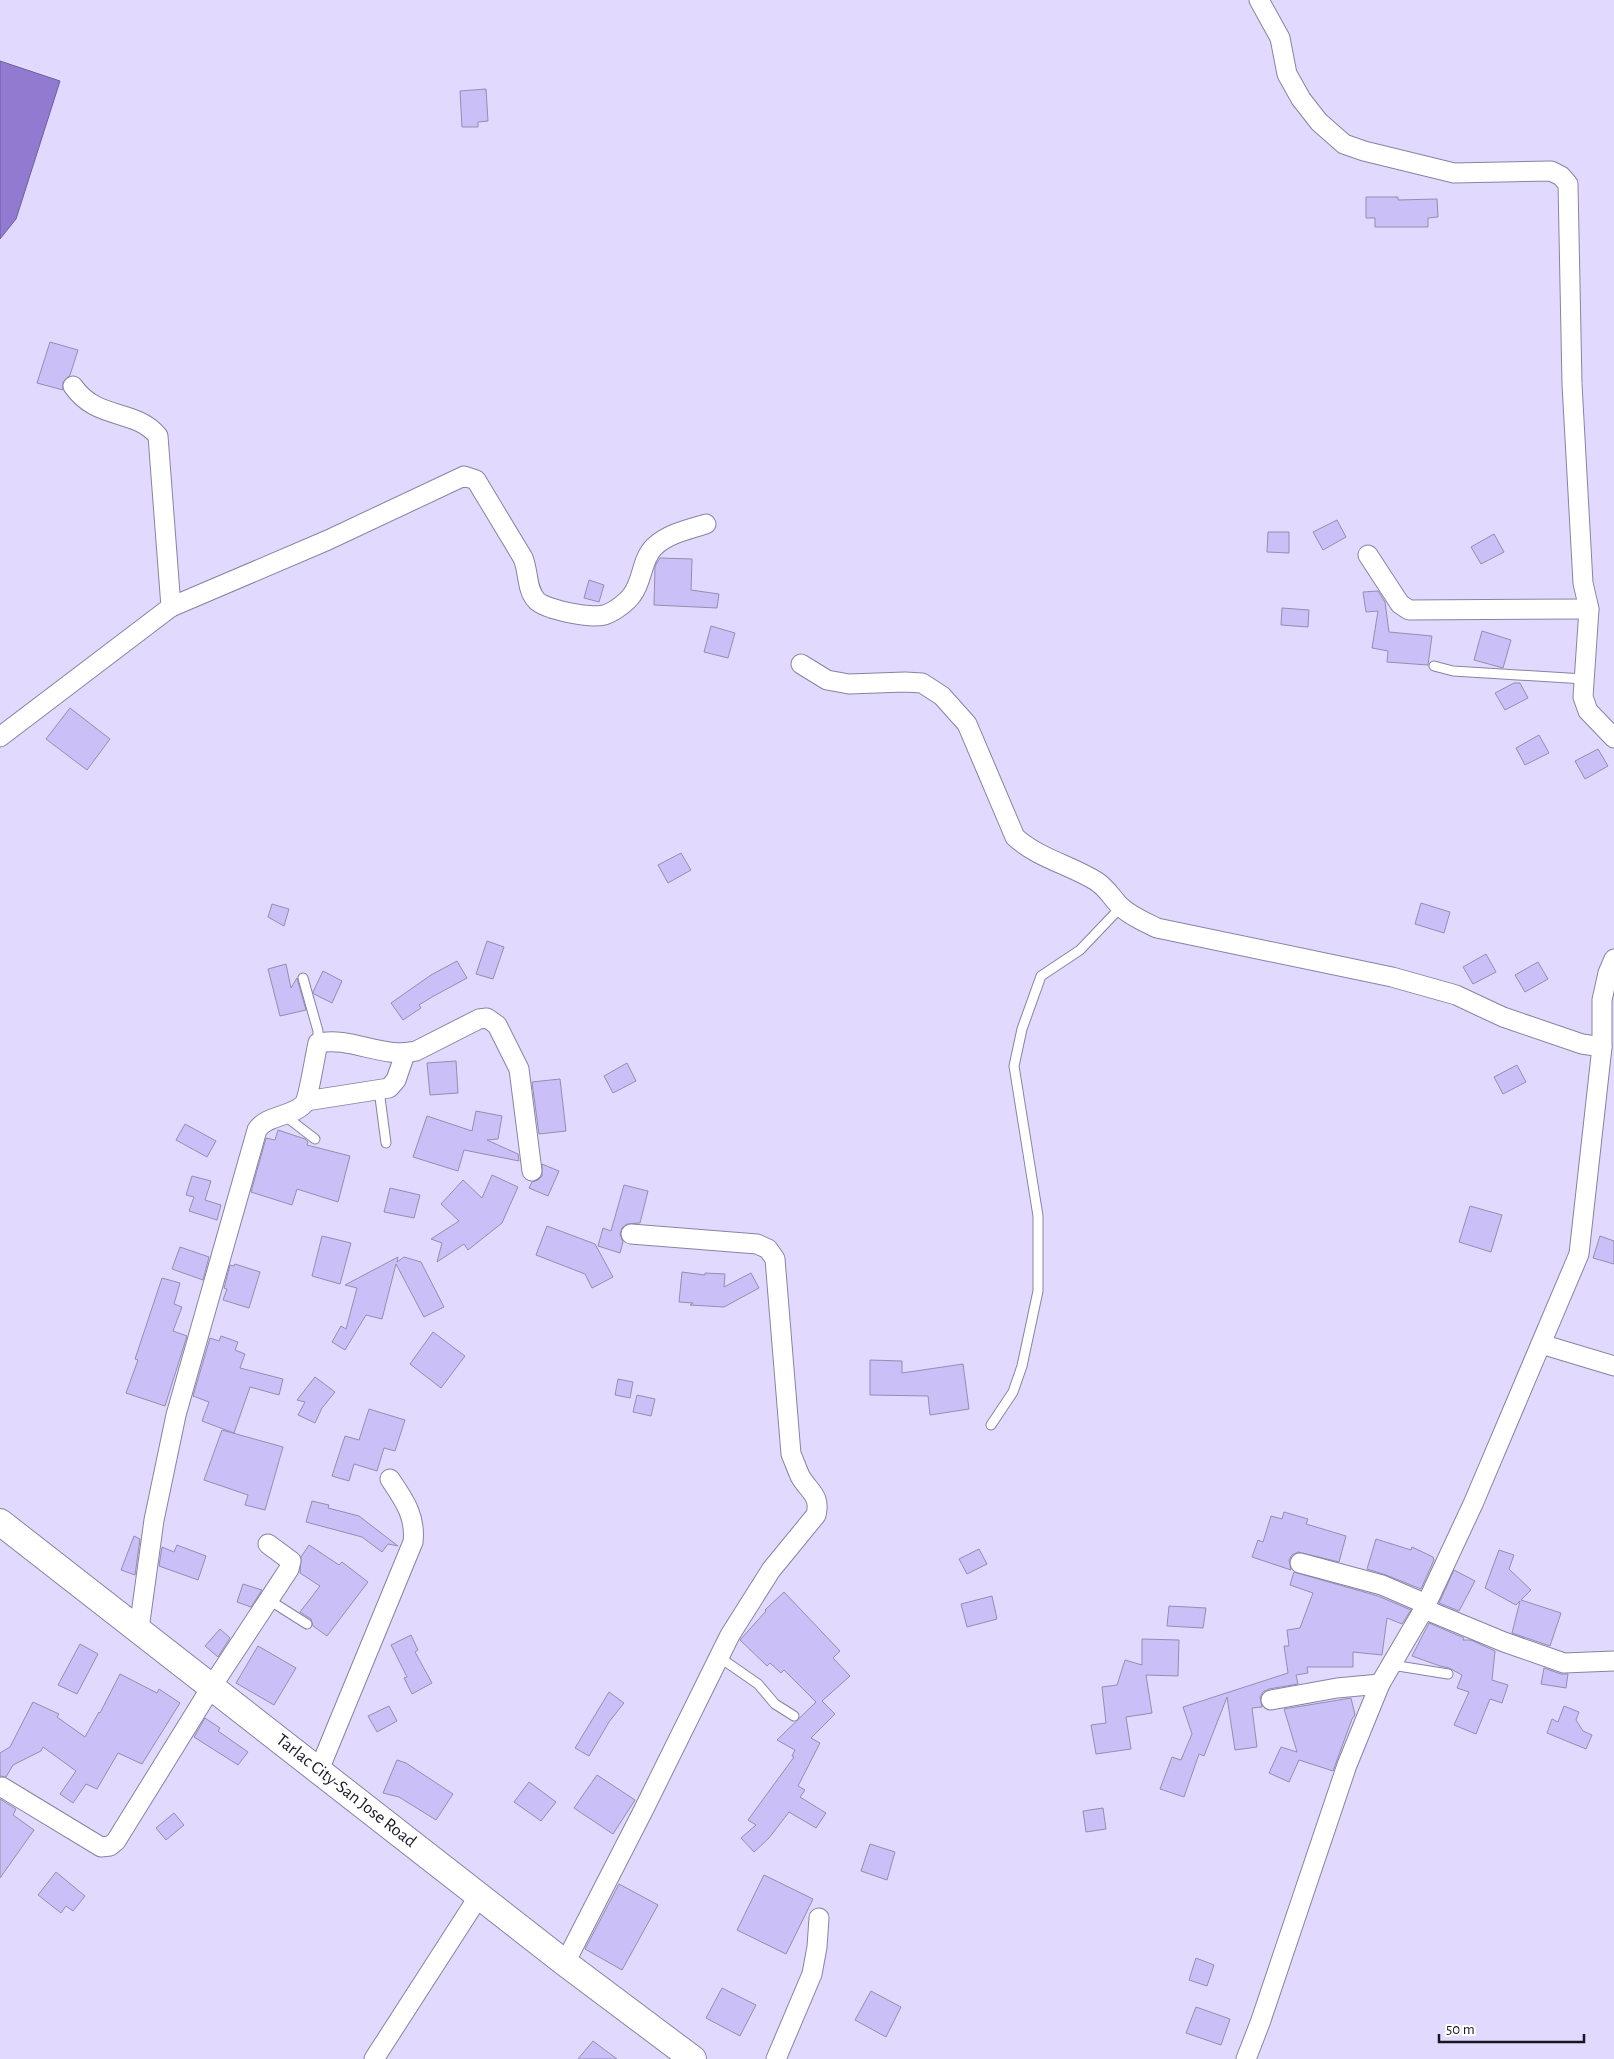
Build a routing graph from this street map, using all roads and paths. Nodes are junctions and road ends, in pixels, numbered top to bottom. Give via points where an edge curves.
1 (1259, 0) edge
2 (73, 386) dead end
3 (706, 524) dead end
4 (1368, 556) dead end
5 (171, 607) junction
6 (1589, 609) junction
7 (801, 664) dead end
8 (1434, 666) dead end
9 (1584, 679) junction
10 (0, 737) edge
11 (1614, 738) edge
12 (1121, 907) junction
13 (1614, 959) edge
14 (303, 978) dead end
15 (318, 1043) junction
16 (1602, 1047) junction
17 (405, 1054) junction
18 (379, 1090) junction
19 (306, 1101) junction
20 (284, 1115) junction
21 (315, 1139) dead end
22 (386, 1143) dead end
23 (532, 1171) dead end
24 (631, 1234) dead end
25 (1541, 1344) junction
26 (1614, 1366) edge
27 (991, 1425) dead end
28 (390, 1479) dead end
29 (0, 1522) edge
30 (268, 1544) dead end
31 (1300, 1563) dead end
32 (269, 1600) junction
33 (1425, 1607) junction
34 (307, 1624) dead end
35 (139, 1629) junction
36 (718, 1656) junction
37 (1614, 1661) edge
38 (1392, 1664) junction
39 (1448, 1674) dead end
40 (1380, 1684) junction
41 (212, 1686) junction
42 (1271, 1700) dead end
43 (794, 1716) dead end
44 (319, 1770) junction
45 (2, 1787) dead end
46 (479, 1896) junction
47 (819, 1918) dead end
48 (565, 1963) junction
49 (374, 2059) edge
50 (693, 2059) edge
51 (776, 2059) edge
52 (1246, 2059) edge

1 - 6 street via 1280,38 1287,74 1301,100 1319,122 1344,144 1454,173 1551,171 1568,184 1572,384 1583,583
2 - 5 street via 91,405 144,423 158,436
3 - 5 street via 668,537 653,547 632,595 607,615 589,616 538,602 529,588 528,571 519,550 476,480 464,476 328,540
4 - 6 street via 1400,604 1409,610
5 - 10 street
6 - 9 street
7 - 12 street via 827,680 848,684 922,683 942,696 967,724 1015,837 1026,847 1097,882
8 - 9 lane via 1453,671
9 - 11 street via 1583,697 1588,711
12 - 16 street via 1157,928 1392,977 1456,995 1503,1017 1582,1044
12 - 27 lane via 1080,950 1041,976 1022,1029 1014,1066 1038,1216 1038,1291 1013,1392
13 - 16 street via 1602,1000
14 - 15 lane via 318,1031
15 - 17 street via 338,1041
15 - 19 street
16 - 25 street via 1579,1254
17 - 18 street via 393,1084
17 - 23 street via 479,1018 487,1018 497,1025 519,1069
18 - 19 street
18 - 22 lane
19 - 20 street
20 - 21 lane
20 - 35 street via 257,1130 179,1405 154,1520
24 - 36 street via 757,1244 768,1250 774,1259 791,1454 801,1477 817,1498 818,1506 816,1515 772,1570
25 - 26 street
25 - 33 street
28 - 44 street via 410,1511 415,1528 413,1542
29 - 35 main road, Tarlac City-San Jose Road
30 - 32 street via 291,1561
31 - 33 street via 1382,1585
32 - 34 lane
32 - 41 street
33 - 37 street via 1504,1642 1564,1663
33 - 38 street
35 - 41 main road, Tarlac City-San Jose Road
36 - 43 lane via 758,1684 774,1704
36 - 48 street via 644,1811
38 - 39 lane
38 - 40 street
40 - 42 street
40 - 52 street via 1347,1765
41 - 44 main road, Tarlac City-San Jose Road
41 - 45 street via 123,1831 110,1846 101,1847
44 - 46 main road, Tarlac City-San Jose Road
46 - 48 main road, Tarlac City-San Jose Road
46 - 49 street
47 - 51 street via 818,1947 812,1974
48 - 50 main road, Tarlac City-San Jose Road

